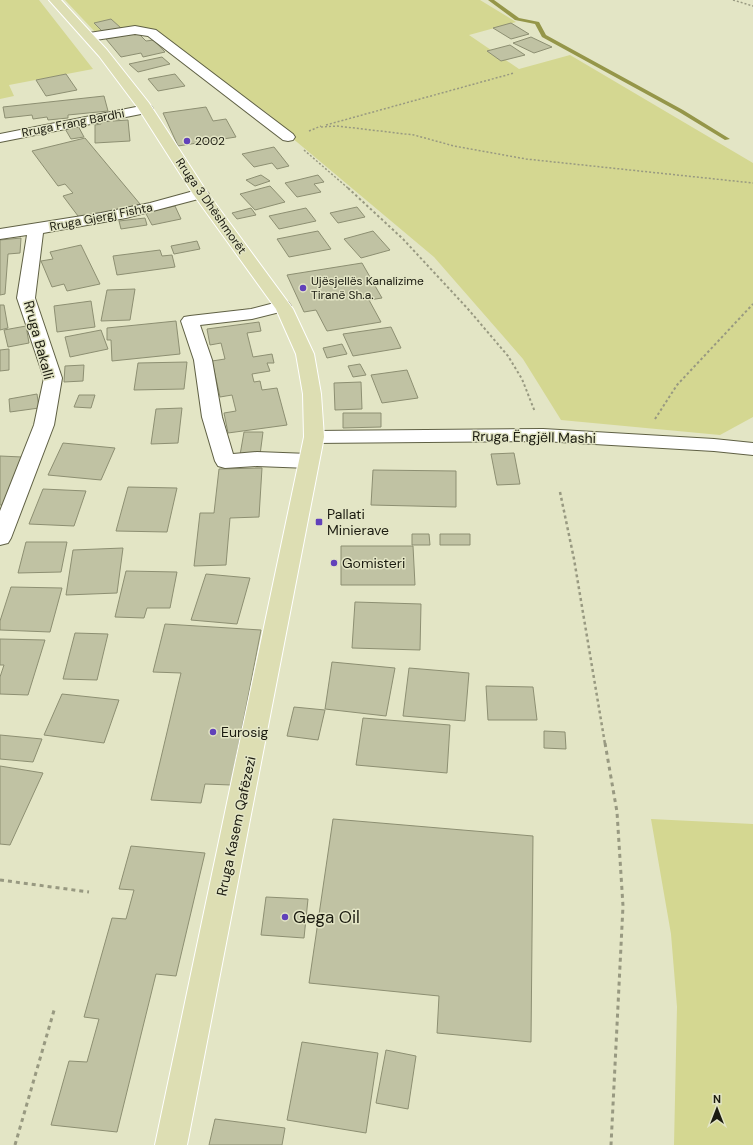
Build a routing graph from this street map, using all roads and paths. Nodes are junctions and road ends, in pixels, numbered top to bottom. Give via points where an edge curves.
1 (55, 0) edge
2 (733, 0) edge
3 (753, 6) edge
4 (89, 37) junction
5 (514, 73) dead end
6 (146, 109) junction
7 (321, 126) junction
8 (288, 137) junction
9 (0, 138) edge
10 (753, 183) edge
11 (201, 194) junction
12 (36, 229) junction
13 (0, 234) edge
14 (753, 304) edge
15 (282, 306) junction
16 (753, 432) edge
17 (543, 435) junction
18 (630, 440) junction
19 (714, 445) junction
20 (311, 449) junction
21 (753, 449) edge
22 (560, 492) dead end
23 (0, 538) edge
24 (0, 880) edge
25 (89, 892) dead end
26 (55, 1007) dead end
27 (15, 1145) edge
28 (171, 1145) edge
29 (611, 1145) edge

1 - 4 main road, Rruga 3 Dhëshmorët
2 - 3 path
4 - 6 main road, Rruga 3 Dhëshmorët
4 - 8 street via 135,30 152,33
5 - 7 path
6 - 9 street, Rruga Frang Bardhi
6 - 11 main road, Rruga 3 Dhëshmorët
7 - 8 path
7 - 10 path via 414,135 454,146 526,159
8 - 17 path via 403,239 468,309 508,356 522,379
11 - 12 street, Rruga Gjergj Fishta via 108,218
11 - 15 main road, Rruga 3 Dhëshmorët
12 - 13 street, Rruga Gjergj Fishta
12 - 23 street, Rruga Bakalli via 26,298 52,378 52,385 44,424
14 - 18 path via 678,386 657,417
15 - 20 main road, Rruga 3 Dhëshmorët via 305,354 312,394
15 - 20 street, Rruga Ëngjëll Mashi via 252,314 190,321 203,360 212,417 225,461 257,459
16 - 19 street via 740,439
17 - 18 street, Rruga Ëngjëll Mashi
17 - 20 street, Rruga Ëngjëll Mashi
18 - 19 street, Rruga Ëngjëll Mashi
19 - 21 street, Rruga Ëngjëll Mashi
20 - 28 main road, Rruga Kasem Qafëzezi
22 - 29 path via 574,559 617,812 623,906
24 - 25 path
26 - 27 path

